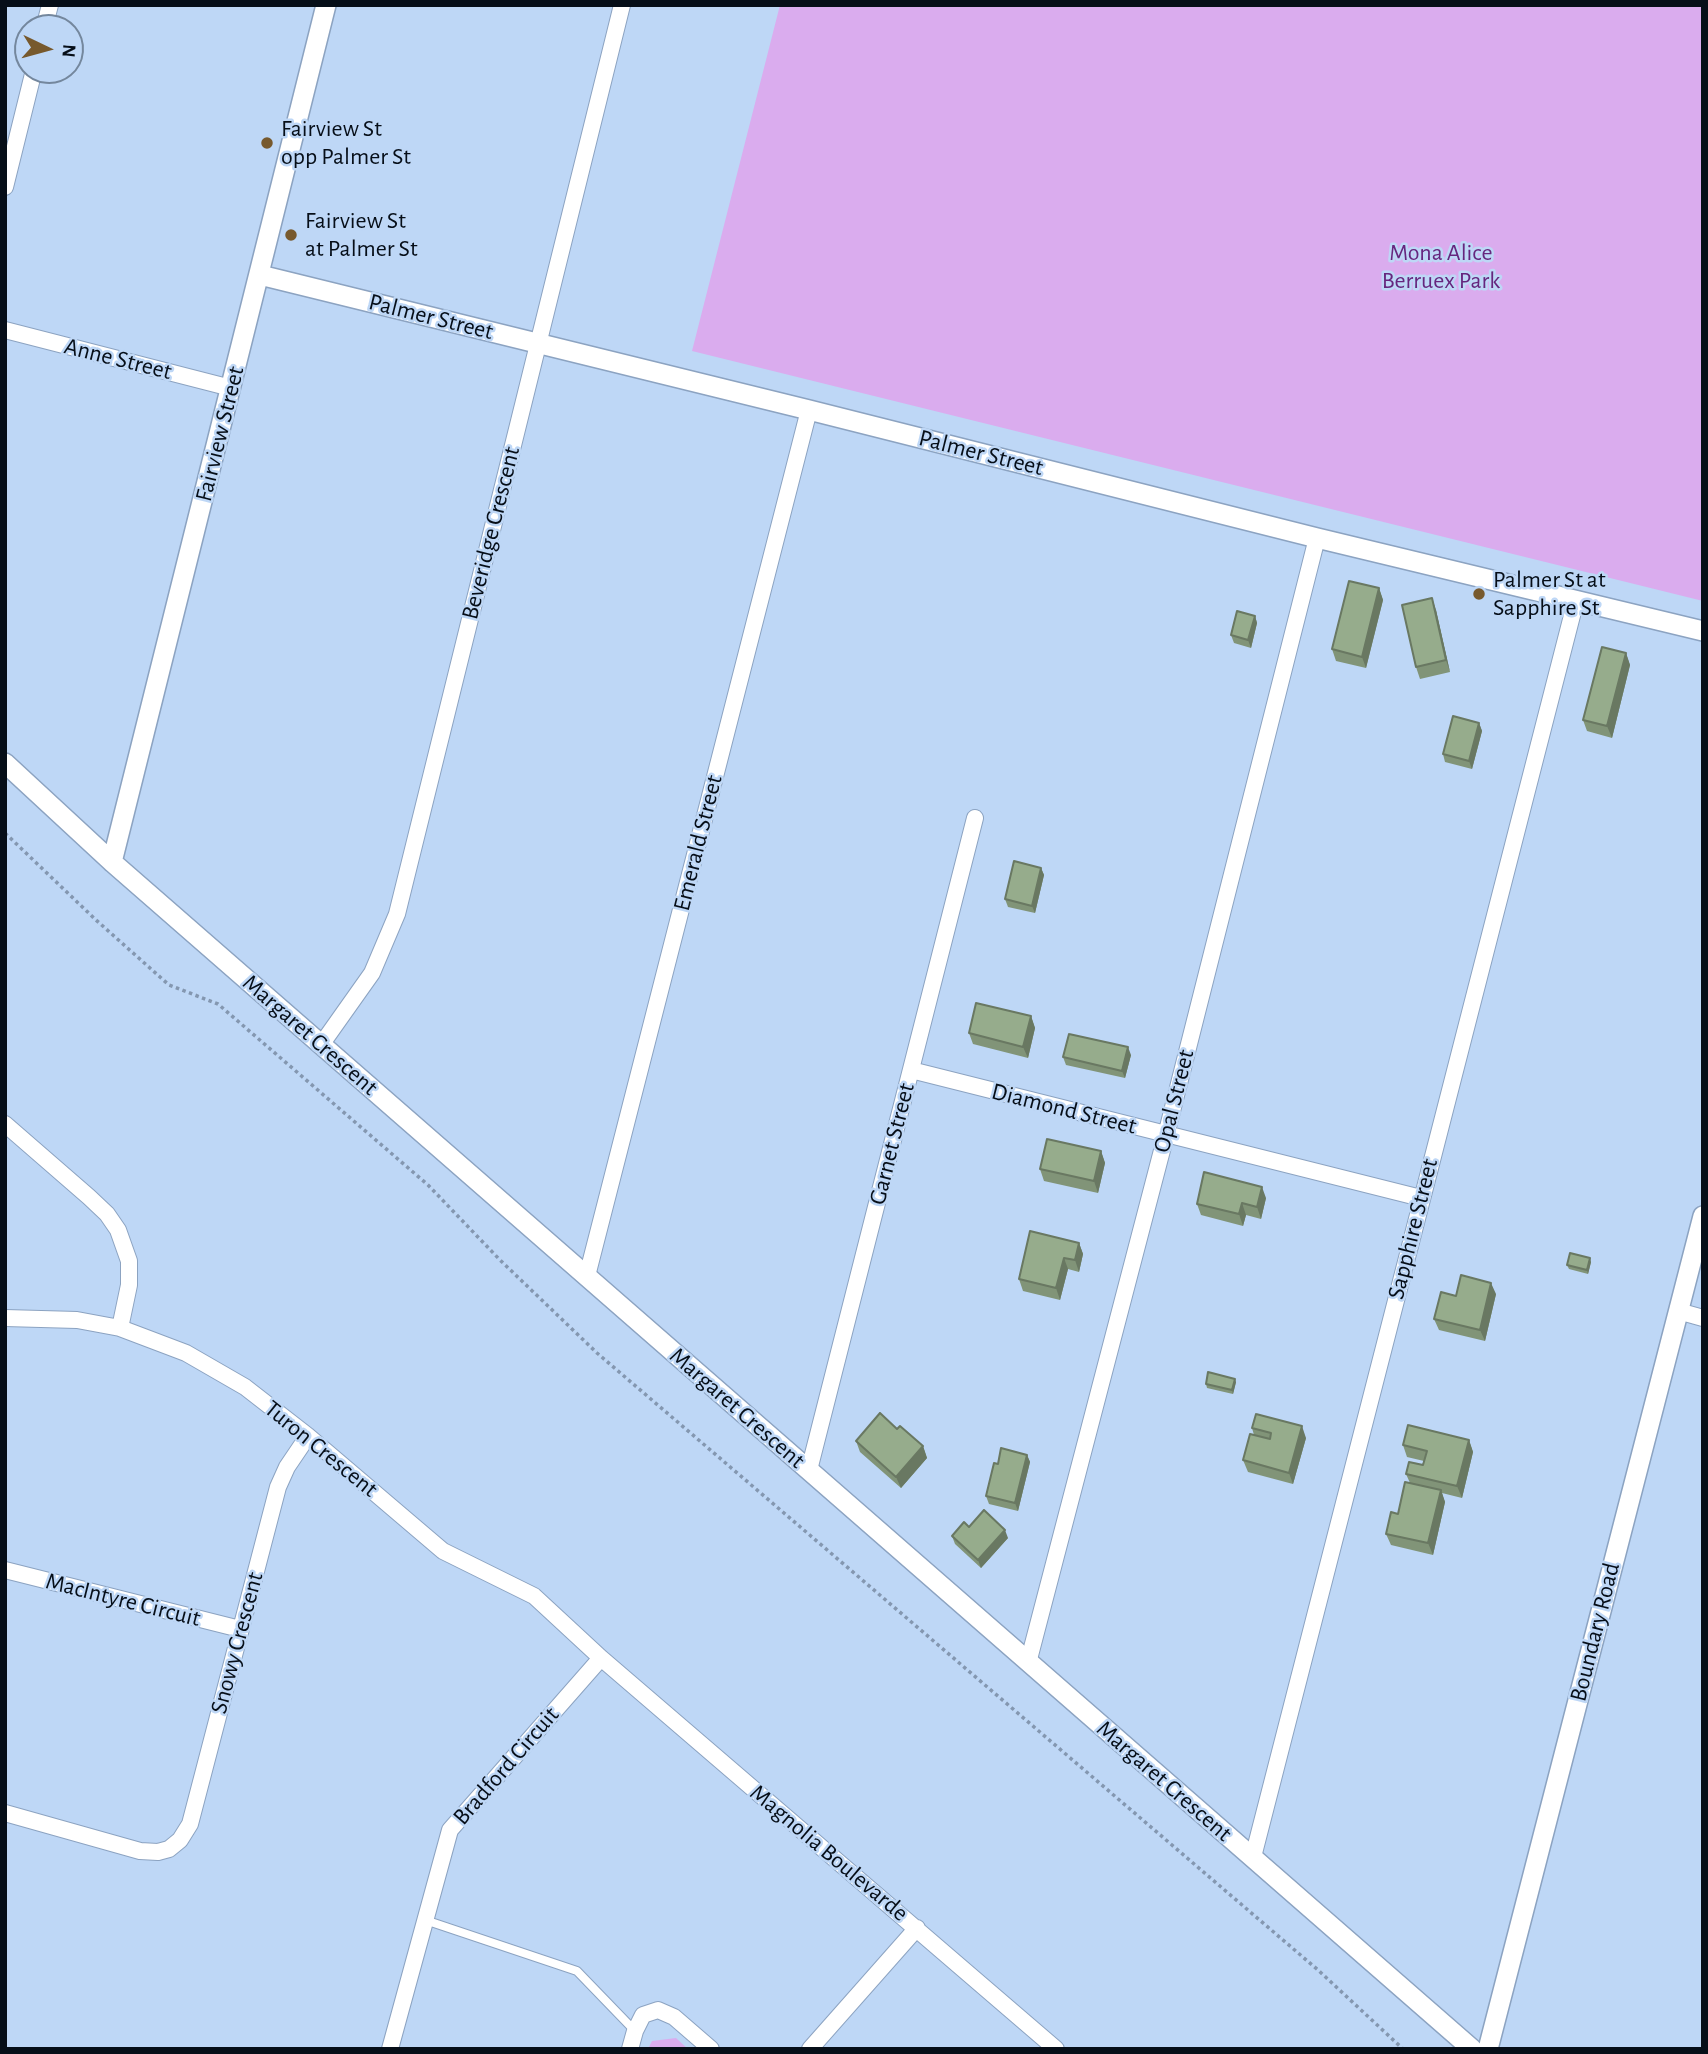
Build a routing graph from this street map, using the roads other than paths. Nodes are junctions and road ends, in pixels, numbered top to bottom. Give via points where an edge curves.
1 (326, 5) edge
2 (622, 5) edge
3 (31, 84) edge
4 (5, 187) edge
5 (260, 275) junction
6 (5, 331) edge
7 (538, 344) junction
8 (232, 388) junction
9 (809, 410) junction
10 (1317, 538) junction
11 (1576, 600) junction
12 (1703, 631) edge
13 (5, 763) edge
14 (975, 818) dead end
15 (113, 862) junction
16 (321, 1045) junction
17 (911, 1070) junction
18 (5, 1124) edge
19 (1166, 1135) junction
20 (1421, 1198) junction
21 (1703, 1216) edge
22 (587, 1276) junction
23 (1678, 1311) junction
24 (5, 1318) edge
25 (1703, 1318) edge
26 (120, 1328) junction
27 (308, 1436) junction
28 (809, 1470) junction
29 (5, 1570) edge
30 (240, 1629) junction
31 (601, 1658) junction
32 (1028, 1663) junction
33 (5, 1813) edge
34 (1253, 1857) junction
35 (425, 1920) junction
36 (917, 1927) junction
37 (635, 2031) junction
38 (390, 2049) edge
39 (630, 2049) edge
40 (711, 2049) edge
41 (810, 2049) edge
42 (1056, 2049) edge
43 (1472, 2049) edge
44 (1488, 2049) edge

1 - 5 street, Fairview Street
2 - 7 street, Beveridge Crescent
3 - 4 street
5 - 7 street, Palmer Street
5 - 8 street, Fairview Street
6 - 8 street, Anne Street
7 - 9 street, Palmer Street
7 - 16 street, Beveridge Crescent via 397,914 372,973
8 - 15 street, Fairview Street
9 - 10 street, Palmer Street
9 - 22 street, Emerald Street
10 - 11 street, Palmer Street
10 - 19 street, Opal Street
11 - 12 street, Palmer Street
11 - 20 street, Sapphire Street
13 - 15 street, Margaret Crescent
14 - 17 street, Garnet Street
15 - 16 street, Margaret Crescent
16 - 22 street, Margaret Crescent
17 - 19 street, Diamond Street
17 - 28 street, Garnet Street
18 - 26 street via 98,1205 118,1230 128,1261 129,1285
19 - 20 street, Diamond Street
19 - 32 street, Opal Street
20 - 34 street, Sapphire Street
21 - 23 street, Boundary Road
22 - 28 street, Margaret Crescent
23 - 25 street
23 - 44 street, Boundary Road
24 - 26 street, Turon Crescent via 77,1320
26 - 27 street, Turon Crescent via 209,1366 245,1387
27 - 30 street, Snowy Crescent via 278,1487
27 - 31 street, Turon Crescent via 443,1551 534,1596
28 - 32 street, Margaret Crescent
29 - 30 street, MacIntyre Circuit
30 - 33 street, Snowy Crescent via 190,1824 172,1855 140,1851
31 - 35 street, Bradford Circuit via 450,1830
31 - 36 street, Magnolia Boulevarde
32 - 34 street, Margaret Crescent
34 - 43 street, Margaret Crescent
35 - 37 lane via 577,1971
35 - 38 street, Bradford Circuit
36 - 41 street
36 - 42 street, Magnolia Boulevarde
37 - 39 street
37 - 40 street via 643,2015 658,2010 674,2017

